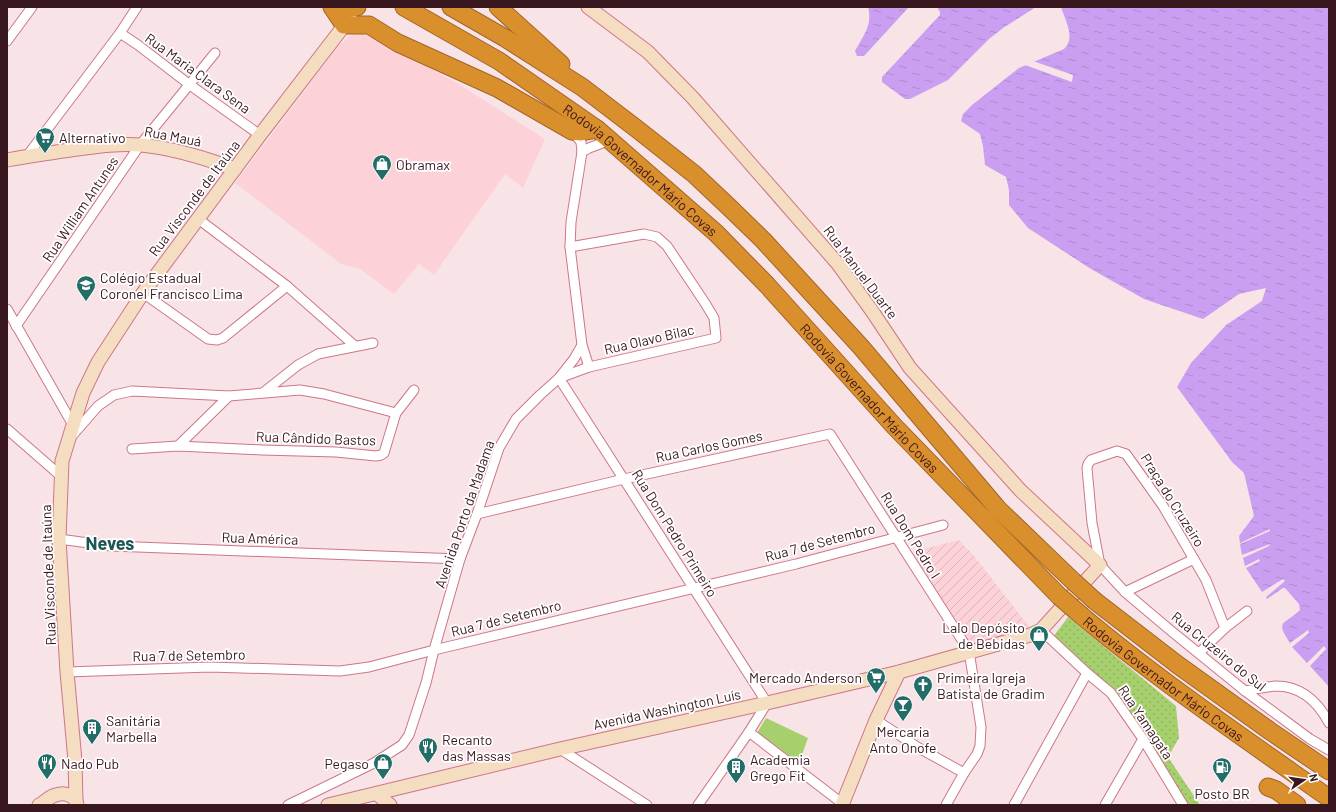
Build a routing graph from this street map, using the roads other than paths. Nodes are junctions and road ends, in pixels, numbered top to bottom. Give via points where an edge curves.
1 (32, 7) edge
2 (137, 7) edge
3 (333, 7) edge
4 (358, 7) edge
5 (404, 7) edge
6 (451, 7) edge
7 (498, 7) edge
8 (588, 7) edge
9 (344, 25) junction
10 (368, 25) junction
11 (120, 33) junction
12 (7, 41) edge
13 (215, 53) dead end
14 (190, 85) junction
15 (582, 87) junction
16 (597, 129) junction
17 (572, 131) junction
18 (260, 135) junction
19 (610, 140) junction
20 (140, 145) junction
21 (582, 152) junction
22 (27, 156) junction
23 (7, 160) edge
24 (235, 169) junction
25 (197, 218) junction
26 (570, 247) junction
27 (287, 286) junction
28 (143, 293) junction
29 (7, 309) edge
30 (16, 326) junction
31 (373, 343) dead end
32 (582, 345) junction
33 (354, 346) junction
34 (589, 367) junction
35 (559, 378) junction
36 (414, 390) dead end
37 (264, 392) junction
38 (229, 396) junction
39 (396, 413) junction
40 (73, 425) junction
41 (7, 429) edge
42 (830, 434) joint
43 (67, 442) junction
44 (178, 446) junction
45 (132, 449) dead end
46 (62, 477) junction
47 (624, 479) junction
48 (478, 514) junction
49 (943, 526) dead end
50 (895, 537) junction
51 (59, 540) junction
52 (460, 559) junction
53 (1194, 559) junction
54 (1100, 565) junction
55 (692, 588) junction
56 (1124, 592) junction
57 (1247, 611) dead end
58 (1225, 628) junction
59 (1041, 630) junction
60 (434, 650) junction
61 (969, 651) junction
62 (1199, 653) junction
63 (67, 672) junction
64 (899, 672) junction
65 (1087, 673) junction
66 (1245, 691) junction
67 (767, 703) junction
68 (876, 720) junction
69 (1329, 723) edge
70 (749, 732) junction
71 (1143, 739) junction
72 (560, 749) junction
73 (1329, 750) edge
74 (75, 766) junction
75 (1329, 771) edge
76 (964, 773) junction
77 (1268, 786) dead end
78 (377, 794) junction
79 (55, 795) junction
80 (1329, 798) edge
81 (77, 803) edge
82 (41, 805) edge
83 (288, 805) edge
84 (328, 805) edge
85 (390, 805) edge
86 (647, 805) edge
87 (698, 805) edge
88 (842, 805) edge
89 (946, 805) edge
90 (1014, 805) edge
91 (1105, 805) edge
92 (1183, 805) edge
93 (1297, 805) edge

1 - 12 street
2 - 11 street
3 - 4 highway
3 - 9 highway
4 - 9 street, Rua Visconde de Itaúna
4 - 10 highway
5 - 16 highway, Rodovia Governador Mário Covas via 499,61
6 - 15 highway, Rodovia Governador Mário Covas
7 - 15 highway via 560,63
8 - 54 street, Rua Manuel Duarte via 648,52 693,98 838,264 910,368 1020,490
9 - 10 highway
9 - 18 street, Rua Visconde de Itaúna
10 - 17 highway via 398,43 498,88
11 - 14 street, Rua Maria Clara Sena
11 - 22 street
13 - 14 street, Rua William Antunes
14 - 18 street, Rua Maria Clara Sena
14 - 20 street, Rua William Antunes
15 - 75 highway, Rodovia Governador Mário Covas, bridge via 694,174 763,240 861,347 998,509 1073,581 1178,665
16 - 17 highway
16 - 19 highway, Rodovia Governador Mário Covas
17 - 21 street via 580,142
18 - 24 street, Rua Visconde de Itaúna
19 - 21 street
19 - 80 highway, Rodovia Governador Mário Covas, bridge via 716,233 767,285 894,426 1059,596 1124,651 1181,694
20 - 22 street, Rua Mauá via 119,144
20 - 24 street, Rua Mauá via 180,152
20 - 30 street, Rua William Antunes
21 - 26 street via 571,222
22 - 23 street, Rua Mauá
24 - 25 street, Rua Visconde de Itaúna
25 - 27 street
25 - 28 street, Rua Visconde de Itaúna
26 - 32 street
26 - 34 street, Rua Olavo Bilac via 644,234 657,237 667,246 714,318 716,338
27 - 28 street via 218,340 208,339
27 - 33 street
28 - 40 street, Rua Visconde de Itaúna via 98,362 83,393
29 - 30 street
30 - 40 street
31 - 33 street
32 - 34 street
32 - 35 street
33 - 37 street via 318,354 298,365
34 - 35 street, Avenida Porto da Madama
35 - 47 street, Rua Dom Pedro Primeiro
35 - 48 street, Avenida Porto da Madama via 516,419 499,448
36 - 39 street
37 - 38 street
37 - 39 street via 300,390
38 - 43 street via 132,391 114,395 98,406
38 - 44 street
39 - 44 street, Rua Cândido Bastos via 384,453 381,455
40 - 43 street, Rua Visconde de Itaúna
41 - 46 street
42 - 47 street, Rua Carlos Gomes
42 - 50 street, Rua Dom Pedro I
43 - 46 street, Rua Visconde de Itaúna via 62,461
44 - 45 street, Rua Cândido Bastos
46 - 51 street, Rua Visconde de Itaúna
47 - 48 street, Rua Carlos Gomes
47 - 55 street, Rua Dom Pedro Primeiro
48 - 52 street, Avenida Porto da Madama
49 - 50 street, Rua 7 de Setembro
50 - 55 street, Rua 7 de Setembro via 796,564
50 - 61 street, Rua Dom Pedro I
51 - 52 street, Rua América via 111,546
51 - 63 street, Rua Visconde de Itaúna
52 - 60 street, Avenida Porto da Madama
53 - 54 street, Praça do Cruzeiro via 1163,506 1126,454 1118,451 1091,460 1087,468 1092,523
53 - 56 street
53 - 58 street, Praça do Cruzeiro via 1206,580
54 - 56 street, Rua Cruzeiro do Sul
54 - 59 street, Avenida Washington Luís
55 - 60 street, Rua 7 de Setembro
55 - 67 street, Rua Dom Pedro Primeiro
56 - 62 street, Rua Cruzeiro do Sul
57 - 58 street
58 - 62 street
59 - 61 street, Avenida Washington Luís
59 - 65 street, Rua Yamagata
60 - 63 street, Rua 7 de Setembro via 369,667 340,671 210,667
60 - 83 street, Avenida Porto da Madama via 409,735 402,745 374,762
61 - 64 street, Avenida Washington Luís
61 - 76 street via 982,738 977,754
62 - 66 street, Rua Cruzeiro do Sul
63 - 74 street, Rua Visconde de Itaúna
64 - 67 street, Avenida Washington Luís
64 - 68 street
65 - 71 street, Rua Yamagata via 1111,693
65 - 90 street
66 - 69 street via 1277,686 1296,689 1310,697 1323,711
66 - 73 street, Rua Cruzeiro do Sul
67 - 70 street
67 - 72 street, Avenida Washington Luís
68 - 76 street
68 - 88 street
70 - 87 street
70 - 88 street
71 - 91 street
71 - 92 street, Rua Yamagata
72 - 78 street, Avenida Washington Luís
72 - 86 street
74 - 79 street via 63,787
74 - 81 street, Rua Visconde de Itaúna
76 - 89 street
77 - 93 highway
78 - 84 street, Avenida Washington Luís
78 - 85 street
79 - 81 street via 71,796
79 - 82 street

